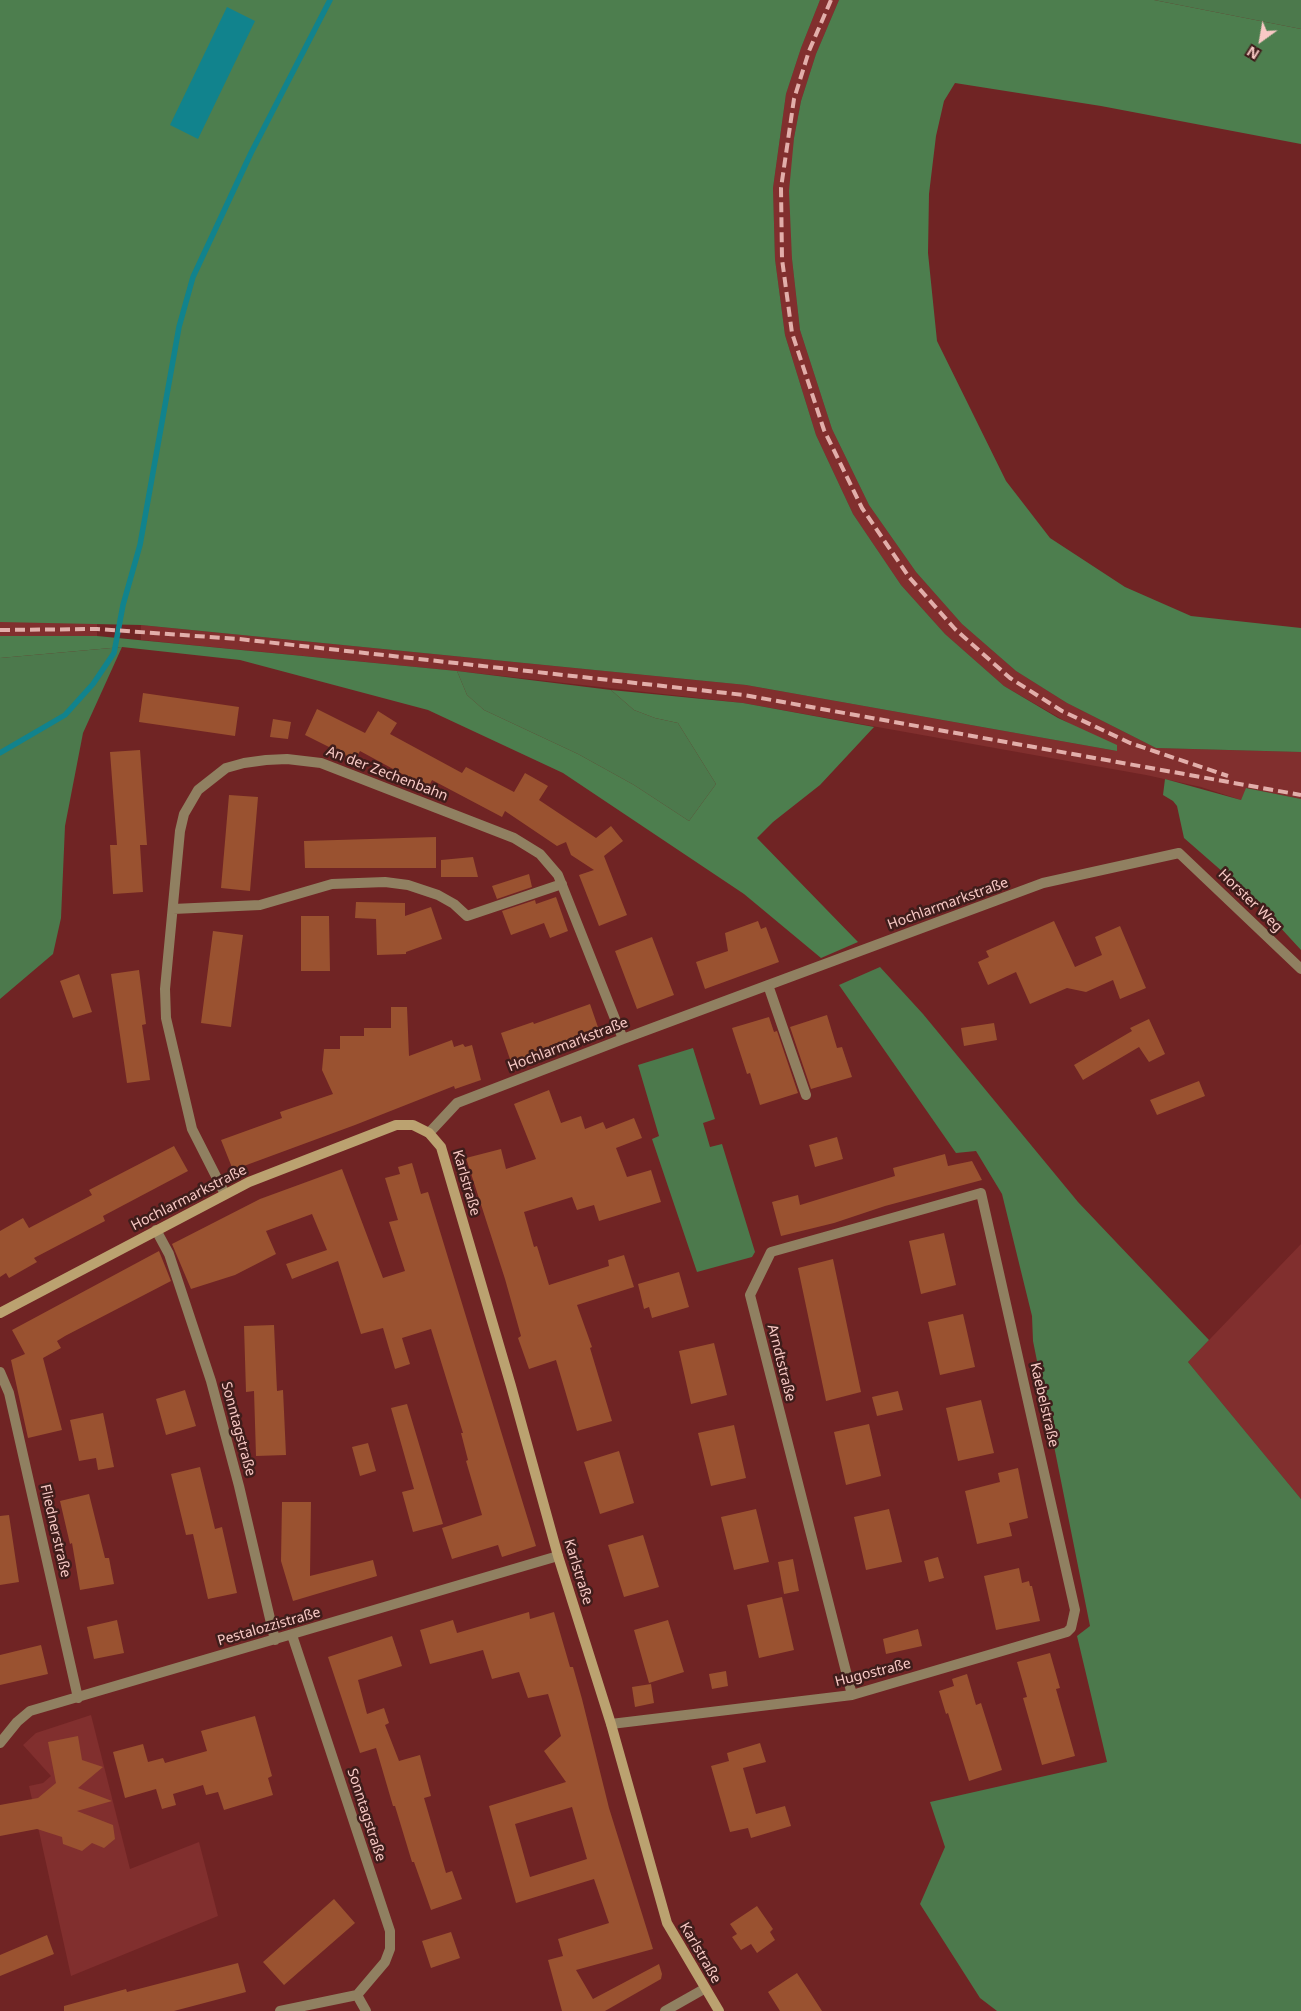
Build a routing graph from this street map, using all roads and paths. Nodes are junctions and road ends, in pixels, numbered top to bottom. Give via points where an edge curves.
1 (1179, 853) joint
2 (562, 884) junction
3 (173, 909) junction
4 (1301, 969) edge
5 (768, 985) junction
6 (623, 1039) junction
7 (806, 1095) dead end
8 (429, 1133) junction
9 (981, 1193) joint
10 (225, 1194) junction
11 (156, 1230) junction
12 (0, 1313) edge
13 (0, 1372) edge
14 (558, 1556) junction
15 (1073, 1624) joint
16 (292, 1635) junction
17 (275, 1640) junction
18 (852, 1695) junction
19 (78, 1698) junction
20 (611, 1724) junction
21 (0, 1743) edge
22 (704, 1989) junction
23 (356, 1995) junction
24 (280, 2011) edge
25 (366, 2011) edge
26 (665, 2011) edge
27 (718, 2011) edge

1 - 4 street, Horster Weg
1 - 5 street, Hochlarmarkstraße via 1043,883
2 - 3 street via 467,916 438,895 408,885 385,882 332,884 260,905
2 - 3 street, An der Zechenbahn via 551,864 514,838 321,763 266,760 226,768 192,798 180,831
2 - 6 street, An der Zechenbahn
3 - 10 street, An der Zechenbahn via 165,989 166,1018 192,1129
5 - 6 street, Hochlarmarkstraße
5 - 7 street
6 - 8 street, Hochlarmarkstraße via 457,1103
8 - 10 street, Hochlarmarkstraße via 414,1125 396,1125
8 - 14 street, Karlstraße via 441,1146
9 - 15 street, Kaebelstraße via 1075,1610
9 - 18 street, Arndtstraße via 771,1252 750,1295
10 - 11 street, Hochlarmarkstraße
11 - 12 street, Hochlarmarkstraße
11 - 17 street, Sonntagstraße via 169,1254 211,1381
13 - 19 street, Fliednerstraße via 9,1393
14 - 16 street, Pestalozzistraße
14 - 20 street, Karlstraße
15 - 18 street, Hugostraße via 1067,1632
16 - 17 street, Pestalozzistraße
16 - 23 street, Sonntagstraße via 390,1931 390,1949 385,1962
17 - 19 street, Pestalozzistraße
18 - 20 street, Hugostraße
19 - 21 street, Pestalozzistraße via 30,1711
20 - 22 street, Karlstraße via 667,1923
22 - 26 street
22 - 27 street, Karlstraße
23 - 24 street
23 - 25 street

